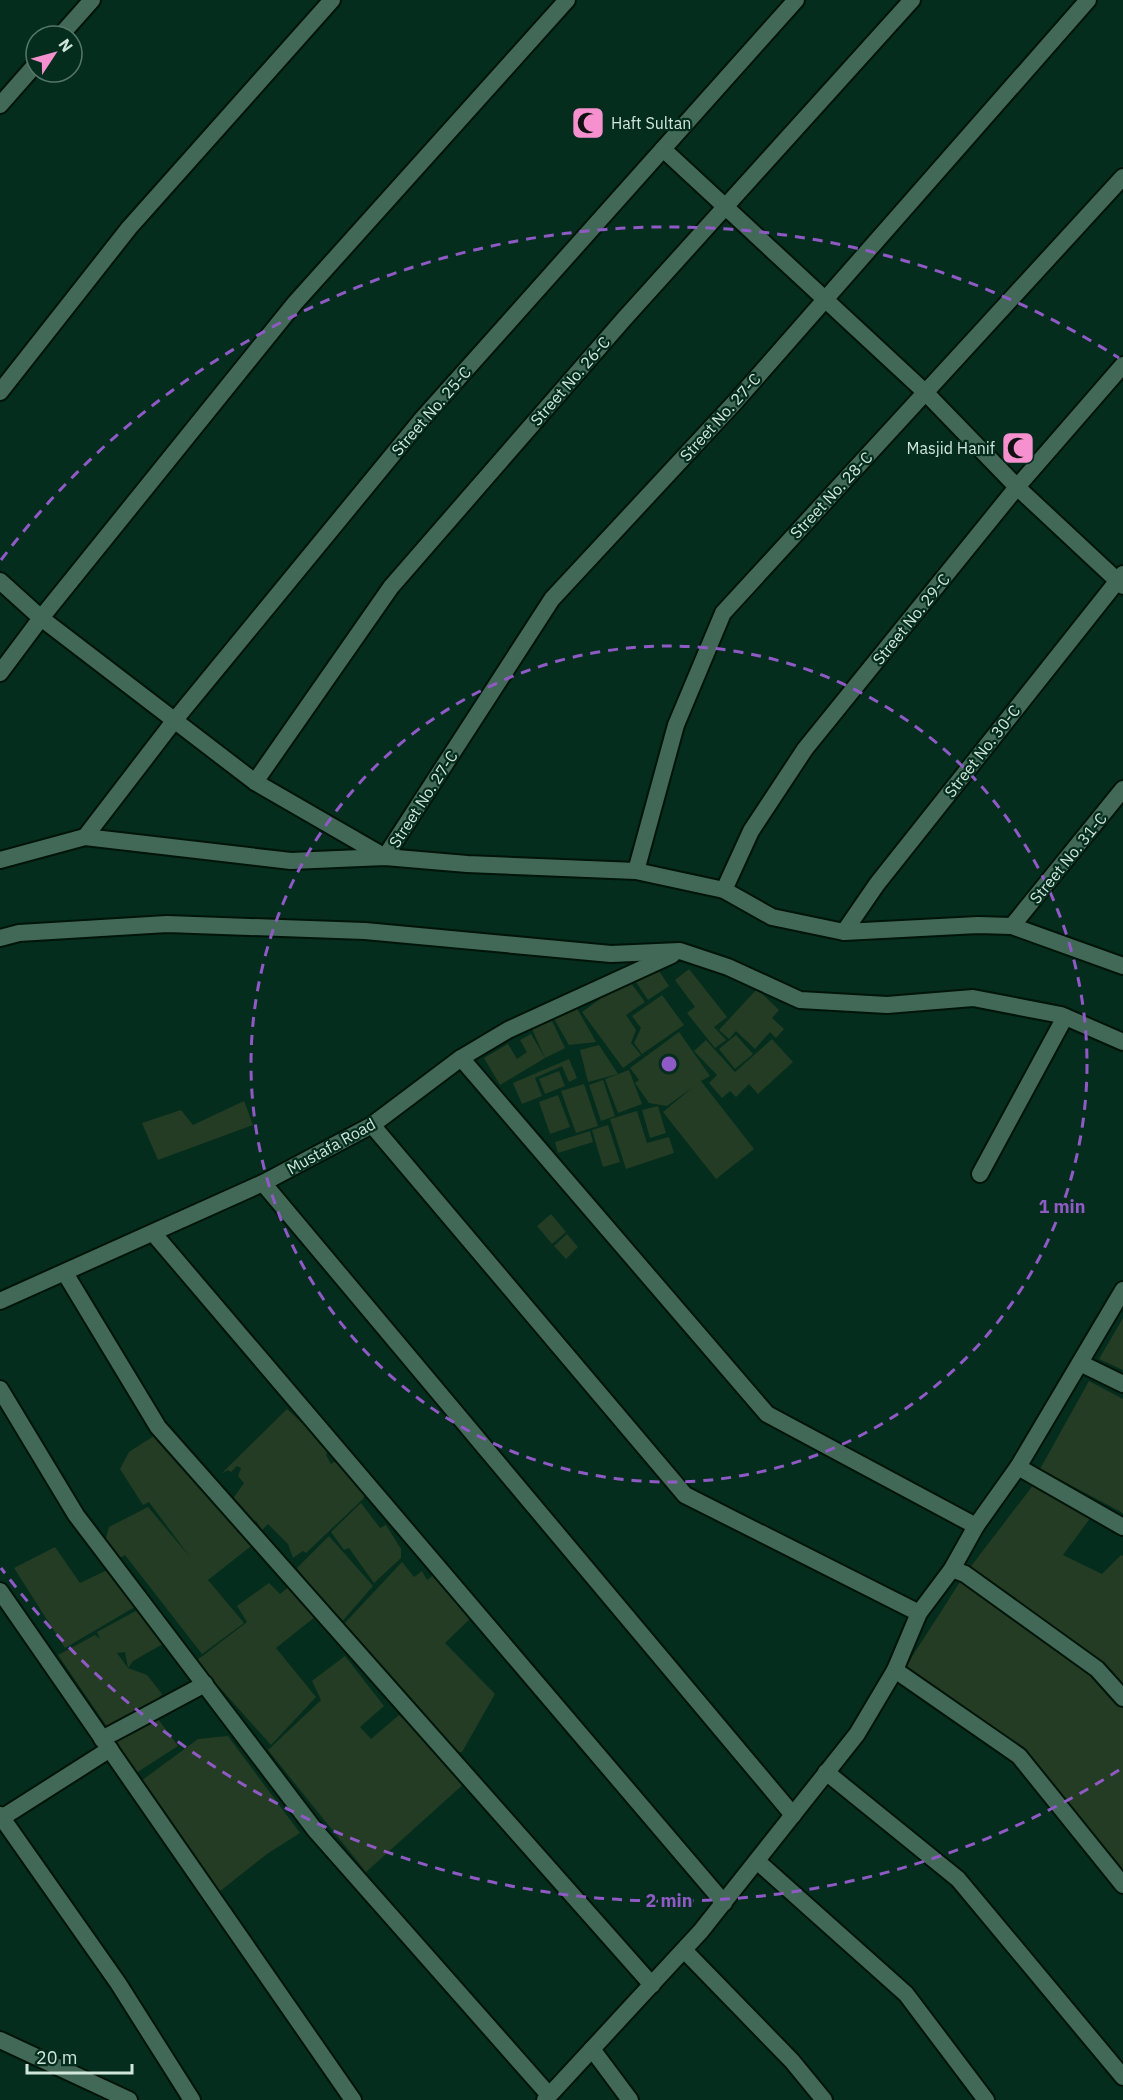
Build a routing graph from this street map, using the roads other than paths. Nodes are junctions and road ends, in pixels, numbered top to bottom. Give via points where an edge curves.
1 (92, 0) edge
2 (332, 0) edge
3 (567, 0) edge
4 (796, 0) edge
5 (912, 0) edge
6 (1088, 0) edge
7 (71, 24) edge
8 (24, 78) edge
9 (0, 105) edge
10 (663, 149) junction
11 (1123, 177) edge
12 (726, 205) junction
13 (826, 298) junction
14 (1123, 365) edge
15 (0, 392) edge
16 (926, 392) junction
17 (1017, 487) junction
18 (1121, 580) edge
19 (0, 581) edge
20 (41, 618) junction
21 (0, 674) edge
22 (174, 721) junction
23 (255, 782) junction
24 (1123, 789) edge
25 (85, 837) junction
26 (385, 857) junction
27 (0, 860) edge
28 (636, 871) junction
29 (724, 890) junction
30 (1012, 926) junction
31 (844, 932) junction
32 (0, 938) edge
33 (680, 951) junction
34 (1123, 966) edge
35 (1065, 1017) junction
36 (1123, 1042) edge
37 (460, 1058) junction
38 (372, 1125) junction
39 (980, 1174) dead end
40 (263, 1183) junction
41 (154, 1234) junction
42 (65, 1273) junction
43 (1123, 1290) edge
44 (0, 1301) edge
45 (1080, 1363) junction
46 (1123, 1384) edge
47 (0, 1389) edge
48 (1018, 1467) junction
49 (976, 1526) junction
50 (1123, 1527) edge
51 (952, 1569) junction
52 (0, 1591) edge
53 (919, 1613) junction
54 (895, 1670) junction
55 (205, 1684) junction
56 (1123, 1698) edge
57 (106, 1744) junction
58 (826, 1772) junction
59 (794, 1815) junction
60 (1, 1817) edge
61 (757, 1861) junction
62 (1123, 1885) edge
63 (724, 1903) junction
64 (684, 1950) junction
65 (652, 1985) junction
66 (0, 2040) edge
67 (592, 2049) junction
68 (1123, 2077) edge
69 (547, 2098) edge
70 (129, 2100) edge
71 (192, 2100) edge
72 (353, 2100) edge
73 (630, 2100) edge
74 (824, 2100) edge
75 (986, 2100) edge

1 - 7 street
2 - 15 street via 129,228
3 - 20 street via 295,303
4 - 10 street, Street No. 25-C
5 - 12 street, Street No. 26-C
6 - 13 street, Street No. 27-C
8 - 9 street
10 - 12 street
10 - 22 street, Street No. 25-C via 423,419
11 - 16 street, Street No. 28-C
12 - 13 street
12 - 23 street, Street No. 26-C via 392,587
13 - 16 street
13 - 26 street, Street No. 27-C via 552,599
14 - 17 street, Street No. 29-C
16 - 17 street
16 - 28 street, Street No. 28-C via 723,613 676,725
17 - 18 street
17 - 29 street, Street No. 29-C via 805,749 751,831
18 - 31 street, Street No. 30-C via 884,875
19 - 20 street
20 - 21 street
20 - 22 street
22 - 23 street
22 - 25 street, Street No. 25-C
23 - 26 street
24 - 30 street, Street No. 31-C
25 - 26 street via 291,861
25 - 27 street
26 - 28 street
28 - 29 street
29 - 31 street via 772,916
30 - 31 street
30 - 34 street
32 - 33 street via 19,933 167,924 365,931 611,954
33 - 35 street via 728,967 800,1000 887,1005 973,998
33 - 37 street, Mustafa Road via 508,1030
35 - 36 street
35 - 39 street
37 - 38 street, Mustafa Road
37 - 49 street via 767,1414
38 - 40 street, Mustafa Road
38 - 53 street via 685,1495
40 - 41 street, Mustafa Road
40 - 59 street
41 - 42 street, Mustafa Road
41 - 63 street
42 - 44 street, Mustafa Road
42 - 65 street via 158,1426
43 - 45 street
45 - 46 street
45 - 48 street
47 - 55 street via 76,1515
48 - 49 street
48 - 50 street
49 - 51 street
51 - 53 street
51 - 56 street via 965,1574 1097,1669
52 - 57 street
53 - 54 street
54 - 58 street via 857,1734
54 - 62 street via 1019,1756
55 - 57 street
55 - 69 street via 315,1830
57 - 60 street
57 - 72 street
58 - 59 street
58 - 68 street via 958,1879
59 - 61 street
60 - 71 street via 118,1983
61 - 63 street
61 - 75 street via 906,1994
63 - 64 street
64 - 65 street
64 - 74 street via 792,2061
65 - 67 street
66 - 70 street
67 - 69 street
67 - 73 street

